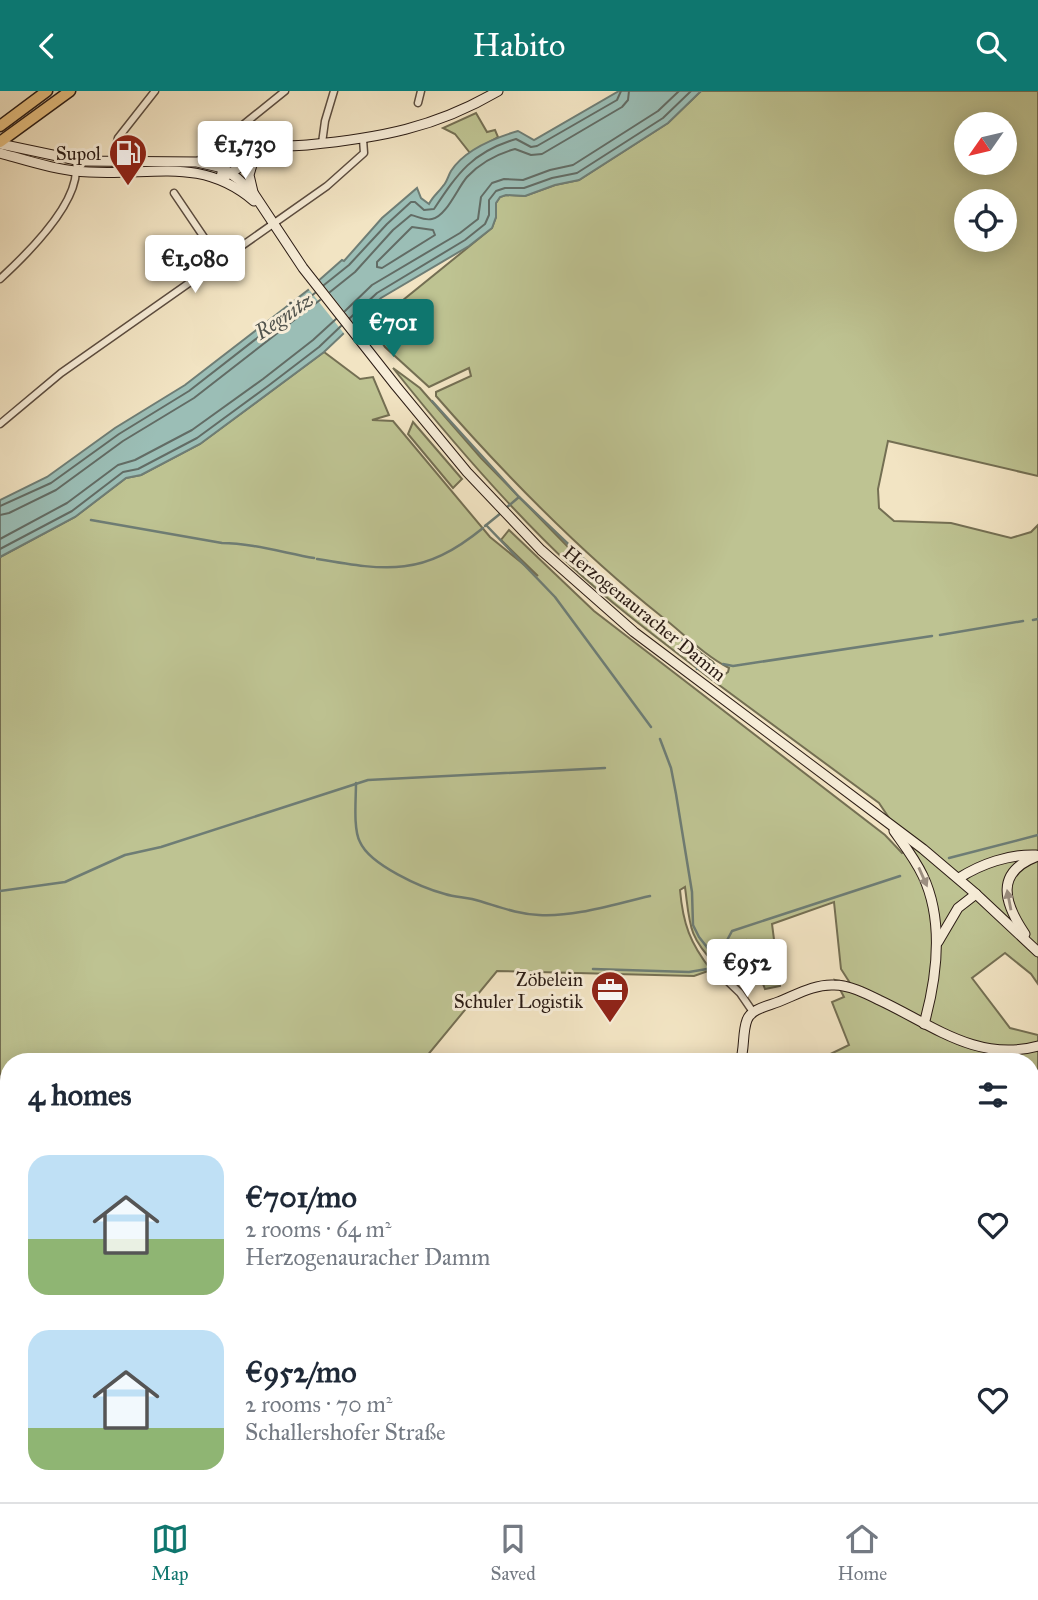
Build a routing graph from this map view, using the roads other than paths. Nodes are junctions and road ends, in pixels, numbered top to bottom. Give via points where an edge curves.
1 (47, 91) edge
2 (70, 91) edge
3 (155, 91) edge
4 (285, 91) edge
5 (334, 91) edge
6 (421, 91) edge
7 (498, 91) edge
8 (418, 103) dead end
9 (0, 126) edge
10 (363, 139) junction
11 (0, 143) edge
12 (322, 143) junction
13 (273, 148) junction
14 (0, 153) edge
15 (254, 158) junction
16 (112, 162) junction
17 (197, 162) junction
18 (76, 171) junction
19 (226, 171) junction
20 (221, 179) junction
21 (173, 193) dead end
22 (254, 194) junction
23 (262, 209) junction
24 (273, 225) junction
25 (220, 261) junction
26 (0, 279) edge
27 (0, 424) edge
28 (887, 820) junction
29 (1038, 856) edge
30 (959, 879) junction
31 (976, 894) junction
32 (937, 943) junction
33 (1038, 952) edge
34 (716, 970) dead end
35 (753, 1012) junction
36 (924, 1024) junction
37 (1038, 1046) edge
38 (742, 1053) edge

1 - 9 highway
2 - 11 highway
3 - 16 street via 118,138
4 - 17 street
5 - 12 street
6 - 8 street
7 - 10 main road via 438,120
10 - 12 main road
10 - 24 street via 365,149 360,157
11 - 16 main road via 80,161
12 - 13 main road
13 - 15 main road
13 - 19 main road via 238,153 229,160
14 - 18 main road
15 - 19 main road
15 - 22 main road via 249,175
16 - 17 main road
17 - 19 main road
18 - 20 main road via 185,171
18 - 26 street via 72,193 60,211
19 - 20 main road
19 - 22 main road
20 - 23 main road, Herzogenauracher Damm
21 - 25 street
22 - 23 main road, Herzogenauracher Damm
23 - 24 main road, Herzogenauracher Damm
24 - 25 street
24 - 28 main road, Herzogenauracher Damm via 313,282 467,472 576,583 661,653
25 - 27 street via 61,373
28 - 30 main road, Herzogenauracher Damm
28 -> 32 main road via 924,877
29 - 30 main road via 990,863
33 -> 29 main road via 1010,910 1006,890 1014,870
30 - 31 main road, Herzogenauracher Damm
31 - 32 main road via 958,908
31 - 33 main road, Herzogenauracher Damm
32 - 36 main road
34 - 35 street
35 - 36 main road via 809,989 833,985 868,995
35 - 38 main road
36 - 37 main road via 978,1048 1007,1051

